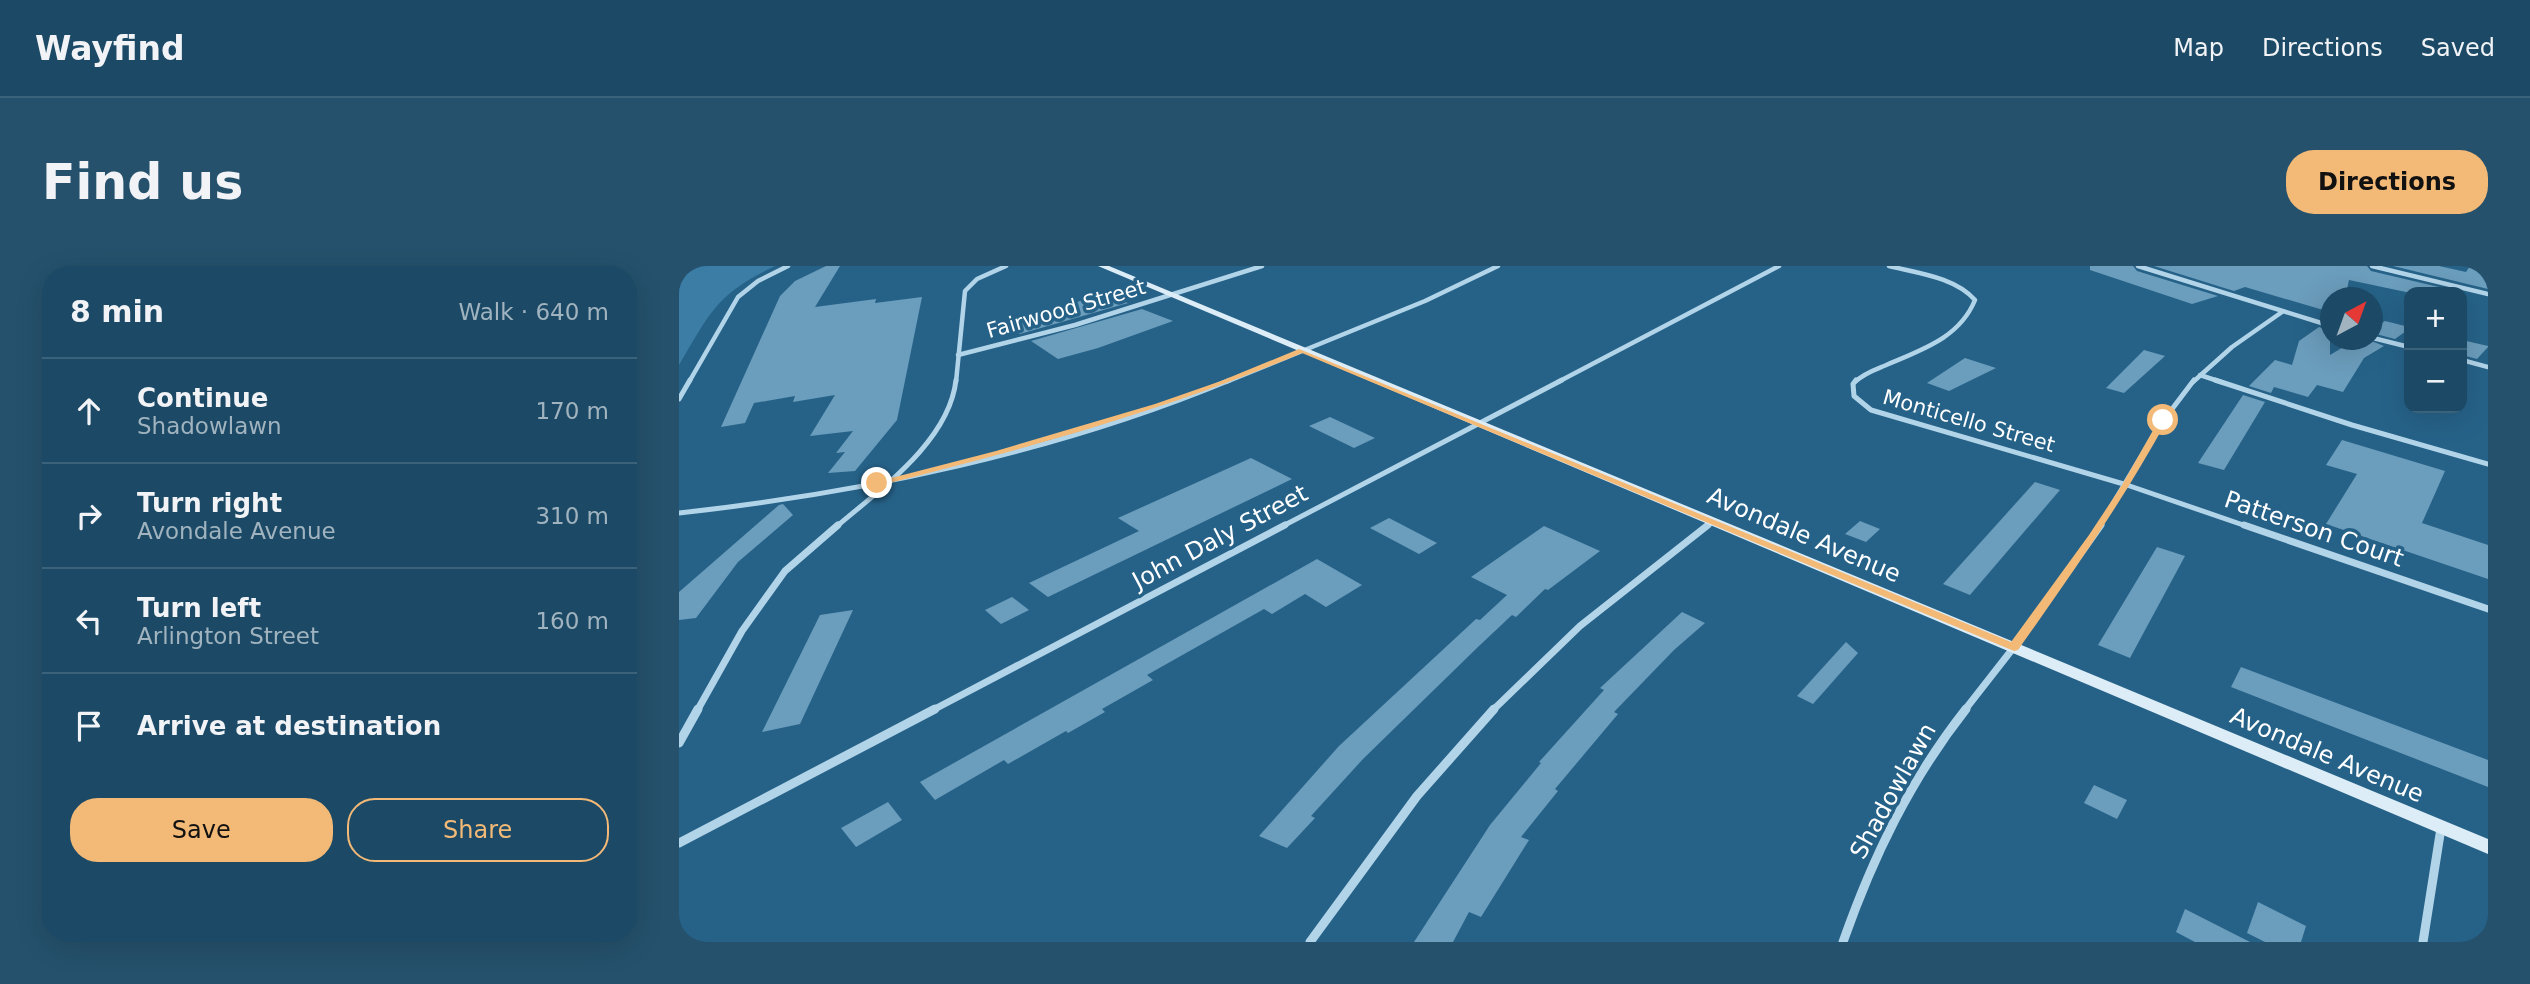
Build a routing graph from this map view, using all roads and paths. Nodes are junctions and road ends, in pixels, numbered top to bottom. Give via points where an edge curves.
1 (788, 266) edge
2 (1006, 266) edge
3 (1102, 266) edge
4 (1262, 266) edge
5 (1498, 266) edge
6 (1779, 266) edge
7 (1889, 266) edge
8 (2138, 266) edge
9 (2372, 266) edge
10 (2488, 294) edge
11 (1173, 295) junction
12 (2282, 312) junction
13 (2320, 323) edge
14 (2383, 341) edge
15 (2404, 346) edge
16 (1302, 350) junction
17 (958, 355) junction
18 (2467, 361) edge
19 (2488, 367) edge
20 (2200, 375) junction
21 (679, 399) edge
22 (1478, 423) junction
23 (2488, 464) edge
24 (893, 478) junction
25 (2127, 485) junction
26 (679, 513) edge
27 (1712, 522) junction
28 (2488, 609) edge
29 (2014, 648) junction
30 (679, 743) edge
31 (2441, 828) junction
32 (679, 843) edge
33 (2488, 847) edge
34 (1310, 942) edge
35 (1843, 942) edge
36 (2423, 942) edge

1 - 21 street via 738,297
2 - 17 street via 968,287
3 - 11 street, Avondale Avenue
4 - 11 street, Fairwood Street
5 - 16 street via 1437,296
6 - 22 street, John Daly Street
7 - 25 street, Monticello Street via 1958,287 1972,295 1975,303 1957,327 1932,345 1857,379 1852,390 1858,401 1894,418
8 - 12 street
9 - 10 street
11 - 16 street, Avondale Avenue
11 - 17 street, Fairwood Street
12 - 13 street
12 - 20 street, Shadowlawn
14 - 15 street
16 - 22 street, Avondale Avenue
16 - 24 street via 1158,406 999,453
17 - 24 street via 947,412 925,445
18 - 19 street
20 - 23 street
20 - 25 street, Shadowlawn via 2163,420
22 - 27 street, Avondale Avenue
22 - 32 street, John Daly Street
24 - 26 street
24 - 30 street via 778,580 742,631
25 - 28 street, Patterson Court
25 - 29 street, Shadowlawn
27 - 29 street, Avondale Avenue
27 - 34 street via 1585,622 1474,730 1417,796
29 - 31 street, Avondale Avenue
29 - 35 street, Shadowlawn via 1952,724 1919,774 1887,833
31 - 33 street, Avondale Avenue
31 - 36 street

